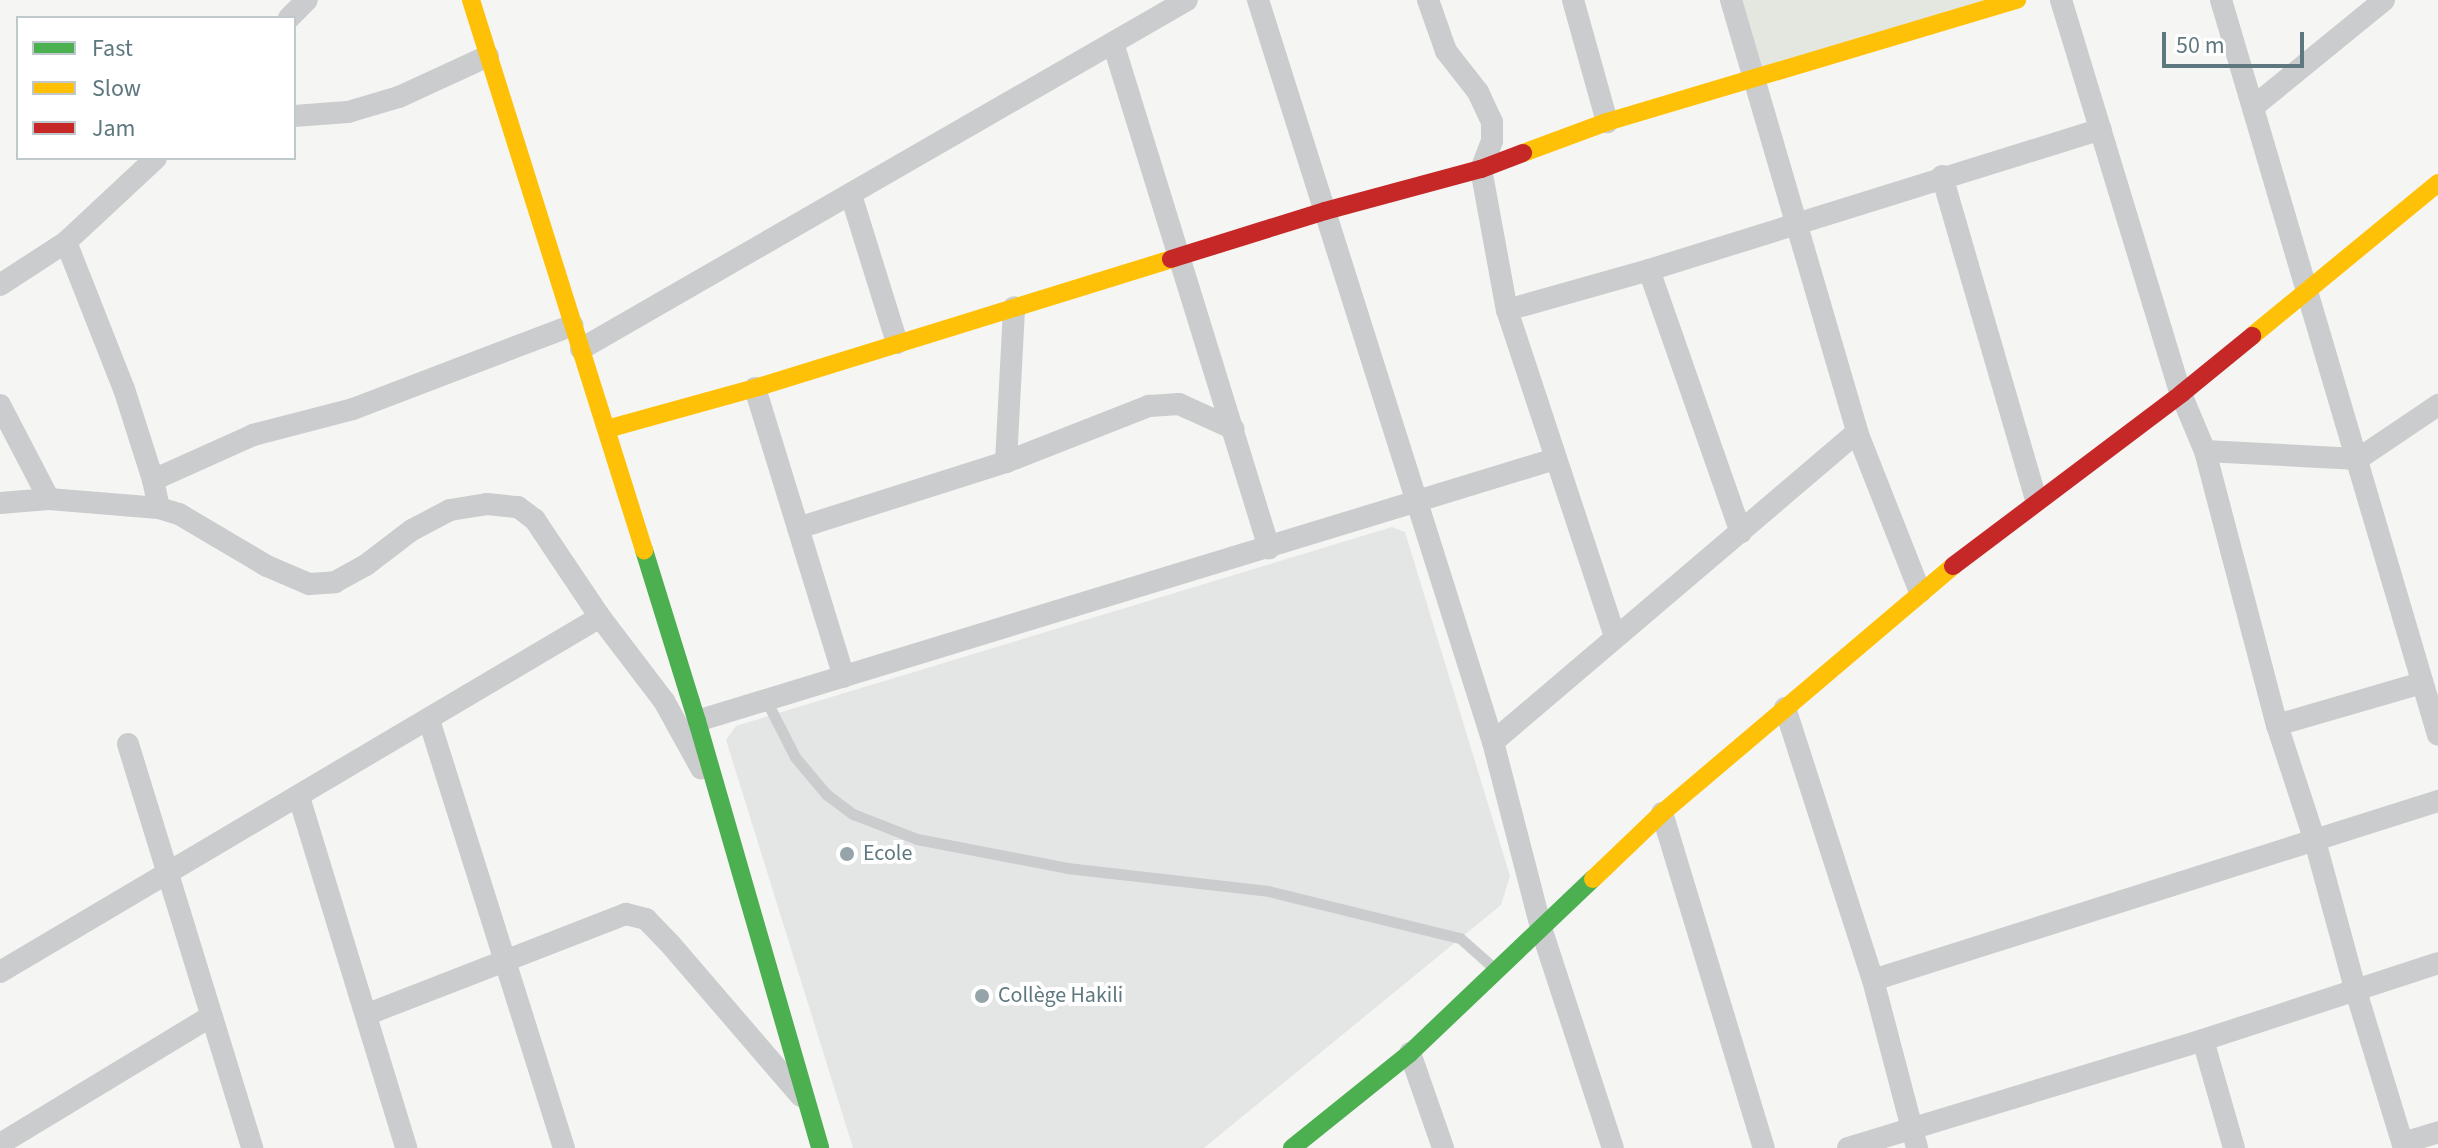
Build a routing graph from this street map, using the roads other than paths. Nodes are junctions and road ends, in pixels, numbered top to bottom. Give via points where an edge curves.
1 (307, 0) edge
2 (471, 0) edge
3 (1187, 0) edge
4 (1258, 0) edge
5 (1428, 0) edge
6 (1573, 0) edge
7 (1731, 0) edge
8 (2017, 0) edge
9 (2061, 0) edge
10 (2221, 0) edge
11 (2380, 2) edge
12 (291, 16) edge
13 (1113, 43) junction
14 (488, 56) junction
15 (1755, 81) junction
16 (2253, 107) junction
17 (296, 116) edge
18 (1607, 122) junction
19 (2101, 129) junction
20 (154, 160) edge
21 (1481, 169) junction
22 (1942, 176) junction
23 (2438, 183) edge
24 (851, 195) junction
25 (1325, 211) junction
26 (1796, 225) junction
27 (66, 242) junction
28 (1182, 255) junction
29 (1649, 270) junction
30 (0, 285) edge
31 (2309, 288) junction
32 (1014, 307) junction
33 (1507, 310) junction
34 (573, 325) junction
35 (897, 343) junction
36 (581, 349) junction
37 (755, 388) junction
38 (2181, 394) junction
39 (0, 405) edge
40 (2438, 405) edge
41 (607, 429) junction
42 (1234, 429) junction
43 (1857, 432) junction
44 (2205, 451) junction
45 (1555, 459) junction
46 (2358, 459) junction
47 (1006, 462) junction
48 (153, 480) junction
49 (49, 499) junction
50 (2036, 500) junction
51 (0, 503) edge
52 (1417, 503) junction
53 (159, 508) junction
54 (798, 528) junction
55 (1741, 532) junction
56 (1269, 548) junction
57 (1920, 592) junction
58 (600, 617) junction
59 (1615, 637) junction
60 (844, 677) junction
61 (2422, 683) junction
62 (766, 700) junction
63 (1785, 708) junction
64 (429, 720) junction
65 (697, 721) junction
66 (2277, 725) junction
67 (2438, 735) edge
68 (1493, 742) junction
69 (128, 744) dead end
70 (299, 797) junction
71 (2438, 801) edge
72 (720, 804) junction
73 (1662, 813) junction
74 (2315, 841) junction
75 (167, 875) junction
76 (1541, 928) junction
77 (505, 961) junction
78 (2438, 963) edge
79 (1496, 970) junction
80 (0, 972) edge
81 (1873, 980) junction
82 (2355, 988) junction
83 (368, 1014) junction
84 (211, 1016) junction
85 (2203, 1040) junction
86 (1410, 1053) junction
87 (805, 1100) junction
88 (2438, 1132) edge
89 (1914, 1139) edge
90 (0, 1144) edge
91 (2404, 1146) edge
92 (252, 1148) edge
93 (406, 1148) edge
94 (564, 1148) edge
95 (820, 1148) edge
96 (1292, 1148) edge
97 (1443, 1148) edge
98 (1613, 1148) edge
99 (1764, 1148) edge
100 (1848, 1148) edge
101 (2234, 1148) edge

1 - 12 street
2 - 14 street
3 - 13 street
4 - 25 street
5 - 21 street via 1446,51 1478,92 1492,122 1492,141
6 - 18 street
7 - 15 street
8 - 15 street
9 - 19 street
10 - 16 street
11 - 16 street
13 - 24 street
13 - 28 street
14 - 17 street via 373,105
14 - 34 street
15 - 18 street
15 - 26 street
16 - 31 street
18 - 21 street
19 - 22 street
19 - 38 street
20 - 27 street
21 - 25 street
21 - 33 street
22 - 26 street
22 - 50 street
23 - 31 street
24 - 35 street
24 - 36 street
25 - 28 street
25 - 52 street
26 - 29 street
26 - 43 street
27 - 30 street
27 - 48 street via 124,389
28 - 32 street
28 - 42 street
29 - 33 street
29 - 55 street
31 - 38 street
31 - 46 street
32 - 35 street
32 - 47 street
33 - 45 street
34 - 36 street
34 - 48 street via 353,409 253,435
35 - 37 street
36 - 41 street
37 - 41 street
37 - 54 street
38 - 44 street
38 - 50 street
39 - 49 street
40 - 46 street
41 - 65 street
42 - 47 street via 1189,407 1167,403
42 - 56 street
43 - 55 street
43 - 57 street
44 - 46 street
44 - 66 street
45 - 52 street
45 - 59 street
46 - 61 street
47 - 54 street
48 - 53 street
49 - 51 street
49 - 53 street
50 - 57 street
52 - 56 street
52 - 68 street
53 - 58 street via 309,584 335,582 450,510 487,504 518,507 535,520
54 - 60 street
55 - 59 street
56 - 60 street
57 - 63 street
58 - 64 street
58 - 72 street via 664,701
59 - 68 street
60 - 62 street
61 - 66 street
61 - 67 street
62 - 65 street
62 - 79 lane via 795,757 826,794 853,814 917,839 1067,868 1268,891 1460,938
63 - 73 street
63 - 81 street
64 - 70 street
64 - 77 street
65 - 72 street
66 - 74 street
68 - 76 street
69 - 75 street
70 - 75 street
70 - 83 street
71 - 74 street
72 - 87 street
73 - 76 street
73 - 99 street
74 - 81 street
74 - 82 street
75 - 80 street
75 - 84 street
76 - 79 street
76 - 98 street
77 - 83 street
77 - 87 street via 626,914 646,919
77 - 94 street
78 - 82 street
79 - 86 street
81 - 89 street
82 - 85 street
82 - 91 street
83 - 93 street
84 - 90 street
84 - 92 street
85 - 89 street
85 - 101 street
86 - 96 street
86 - 97 street
87 - 95 street
88 - 91 street
89 - 100 street

